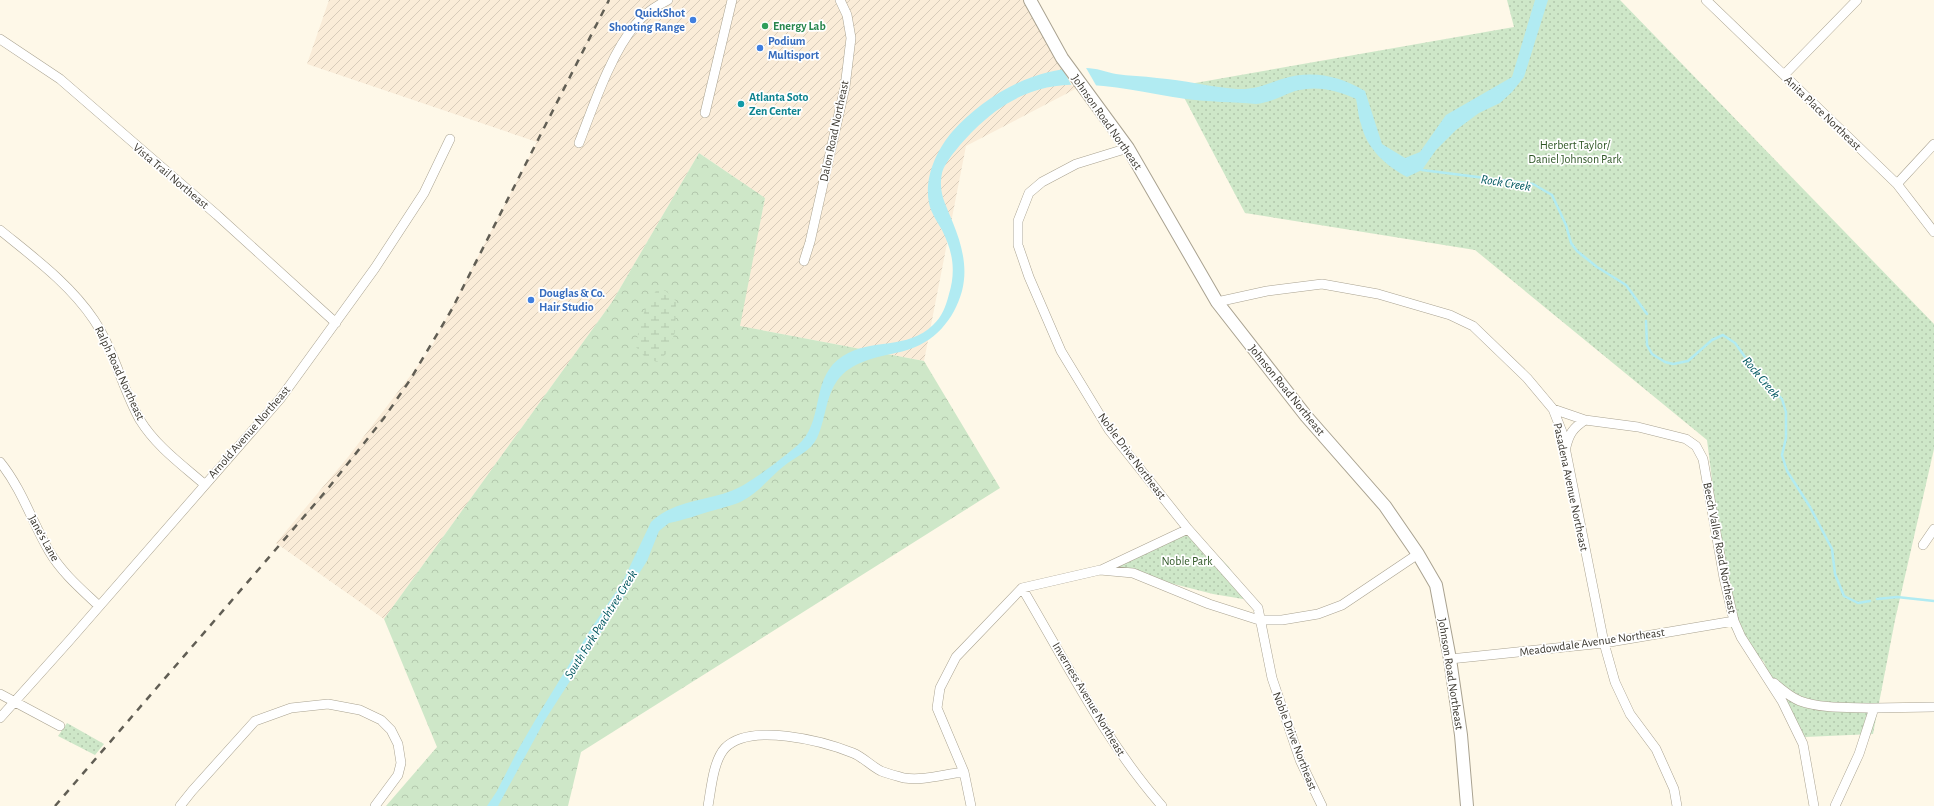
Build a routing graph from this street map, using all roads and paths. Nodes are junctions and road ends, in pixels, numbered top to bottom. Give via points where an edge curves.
1 (668, 0) edge
2 (732, 0) edge
3 (840, 0) edge
4 (1030, 0) edge
5 (1706, 0) edge
6 (1857, 0) edge
7 (0, 39) edge
8 (1784, 75) junction
9 (705, 113) dead end
10 (450, 139) dead end
11 (579, 143) dead end
12 (1934, 144) edge
13 (1128, 148) junction
14 (1898, 184) junction
15 (0, 230) edge
16 (1934, 232) edge
17 (804, 261) dead end
18 (1217, 302) junction
19 (336, 323) junction
20 (1553, 409) junction
21 (1586, 420) junction
22 (1565, 449) junction
23 (0, 462) edge
24 (204, 484) junction
25 (1188, 529) junction
26 (1934, 529) edge
27 (1923, 546) dead end
28 (1418, 554) junction
29 (1100, 570) junction
30 (1022, 588) junction
31 (99, 606) junction
32 (1259, 620) junction
33 (1734, 621) junction
34 (1604, 643) junction
35 (1450, 660) junction
36 (1768, 677) junction
37 (0, 694) edge
38 (14, 700) junction
39 (1934, 707) edge
40 (1874, 708) junction
41 (0, 718) edge
42 (60, 726) dead end
43 (964, 772) junction
44 (180, 806) edge
45 (375, 806) edge
46 (708, 806) edge
47 (971, 806) edge
48 (1162, 806) edge
49 (1322, 806) edge
50 (1467, 806) edge
51 (1677, 806) edge
52 (1814, 806) edge
53 (1835, 806) edge

1 - 11 street via 653,8 636,24 624,42 593,105
2 - 9 street
3 - 17 street, Dalon Road Northeast via 847,15 851,38 845,87
4 - 13 street, Johnson Road Northeast via 1062,58
5 - 8 street, Anita Place Northeast
6 - 8 street
7 - 19 street, Vista Trail Northeast via 60,79 217,215
8 - 14 street, Anita Place Northeast
10 - 19 street, Arnold Avenue Northeast via 424,193
12 - 14 street
13 - 18 street, Johnson Road Northeast
13 - 25 street, Noble Drive Northeast via 1076,164 1042,182 1029,193 1018,221 1018,245 1028,277 1062,351 1080,382 1109,430
14 - 16 street, Anita Place Northeast
15 - 24 street, Ralph Road Northeast via 74,293 107,341 140,420 159,445
18 - 20 street, Pasadena Avenue Northeast via 1267,291 1322,284 1378,294 1450,315 1473,326 1527,378
18 - 28 street, Johnson Road Northeast via 1306,416 1385,506
19 - 24 street, Arnold Avenue Northeast via 280,399
20 - 21 street, Beech Valley Road Northeast
20 - 22 street, Pasadena Avenue Northeast
21 - 22 street via 1569,434
21 - 33 street, Beech Valley Road Northeast via 1660,432 1686,439 1696,446 1703,458
22 - 34 street, Pasadena Avenue Northeast
23 - 31 street, Jane's Lane via 11,477 58,565
24 - 31 street, Arnold Avenue Northeast
25 - 29 street
25 - 32 street, Noble Drive Northeast via 1258,608
26 - 27 street
28 - 32 street via 1342,605 1318,614 1289,619
28 - 35 street, Johnson Road Northeast via 1436,585
29 - 30 street
29 - 32 street via 1132,573 1209,604
30 - 43 street via 956,657 940,688 937,708
30 - 48 street, Inverness Avenue Northeast via 1105,730
31 - 38 street, Arnold Avenue Northeast
32 - 49 street, Noble Drive Northeast via 1272,678 1300,760
33 - 34 street, Meadowdale Avenue Northeast
33 - 36 street, Beech Valley Road Northeast via 1756,663
34 - 35 street, Meadowdale Avenue Northeast
34 - 51 street, Pasadena Avenue Northeast via 1615,682 1630,714 1656,749 1674,789
35 - 50 street, Johnson Road Northeast via 1461,735
36 - 40 street via 1786,694 1799,701 1816,705
36 - 52 street, Beech Valley Road Northeast via 1803,744
37 - 38 street
38 - 41 street, Arnold Avenue Northeast
38 - 42 street
39 - 40 street
40 - 53 street via 1859,754
43 - 46 street via 919,780 903,778 881,771 854,754 812,740 770,735 738,739 724,749 715,768
43 - 47 street
44 - 45 street via 255,722 291,708 328,704 360,710 381,720 391,730 398,744 401,763 398,775

